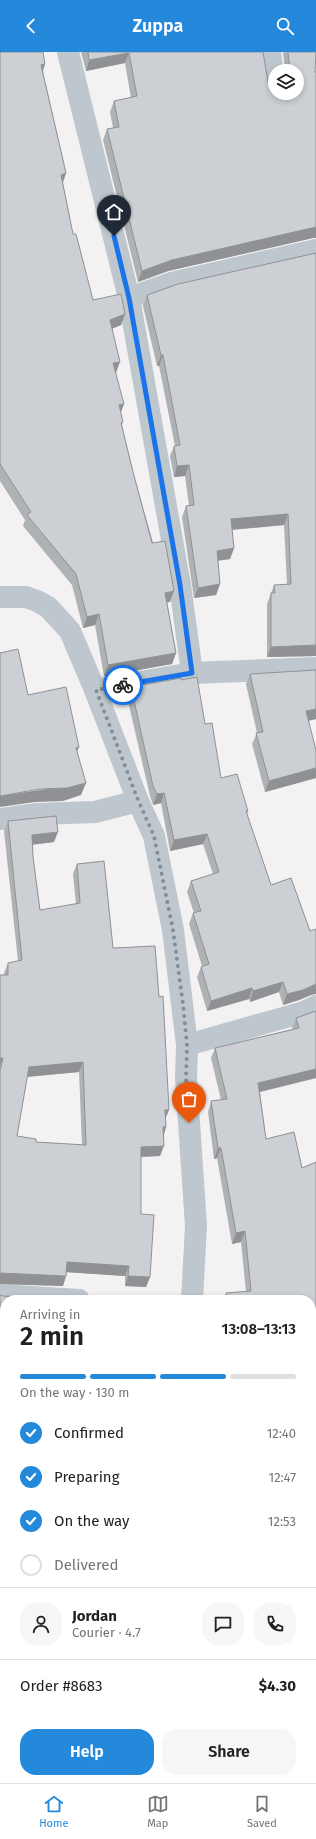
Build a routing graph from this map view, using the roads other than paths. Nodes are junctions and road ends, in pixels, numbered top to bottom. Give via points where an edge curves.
1 (68, 52) edge
2 (270, 52) edge
3 (271, 64) edge
4 (316, 250) edge
5 (129, 298) junction
6 (0, 597) edge
7 (316, 668) edge
8 (192, 673) junction
9 (96, 690) junction
10 (138, 800) junction
11 (0, 819) edge
12 (316, 1006) edge
13 (187, 1045) junction
14 (192, 1295) edge

1 - 5 street
2 - 3 street
4 - 5 street via 171,283
5 - 8 street via 180,585
6 - 9 street via 26,597 48,607 70,631
7 - 8 street
8 - 9 street
9 - 10 street
10 - 11 street via 95,812 37,814
10 - 13 street via 154,836 159,859 173,930
12 - 13 street via 304,1012
13 - 14 street via 186,1078 196,1226

